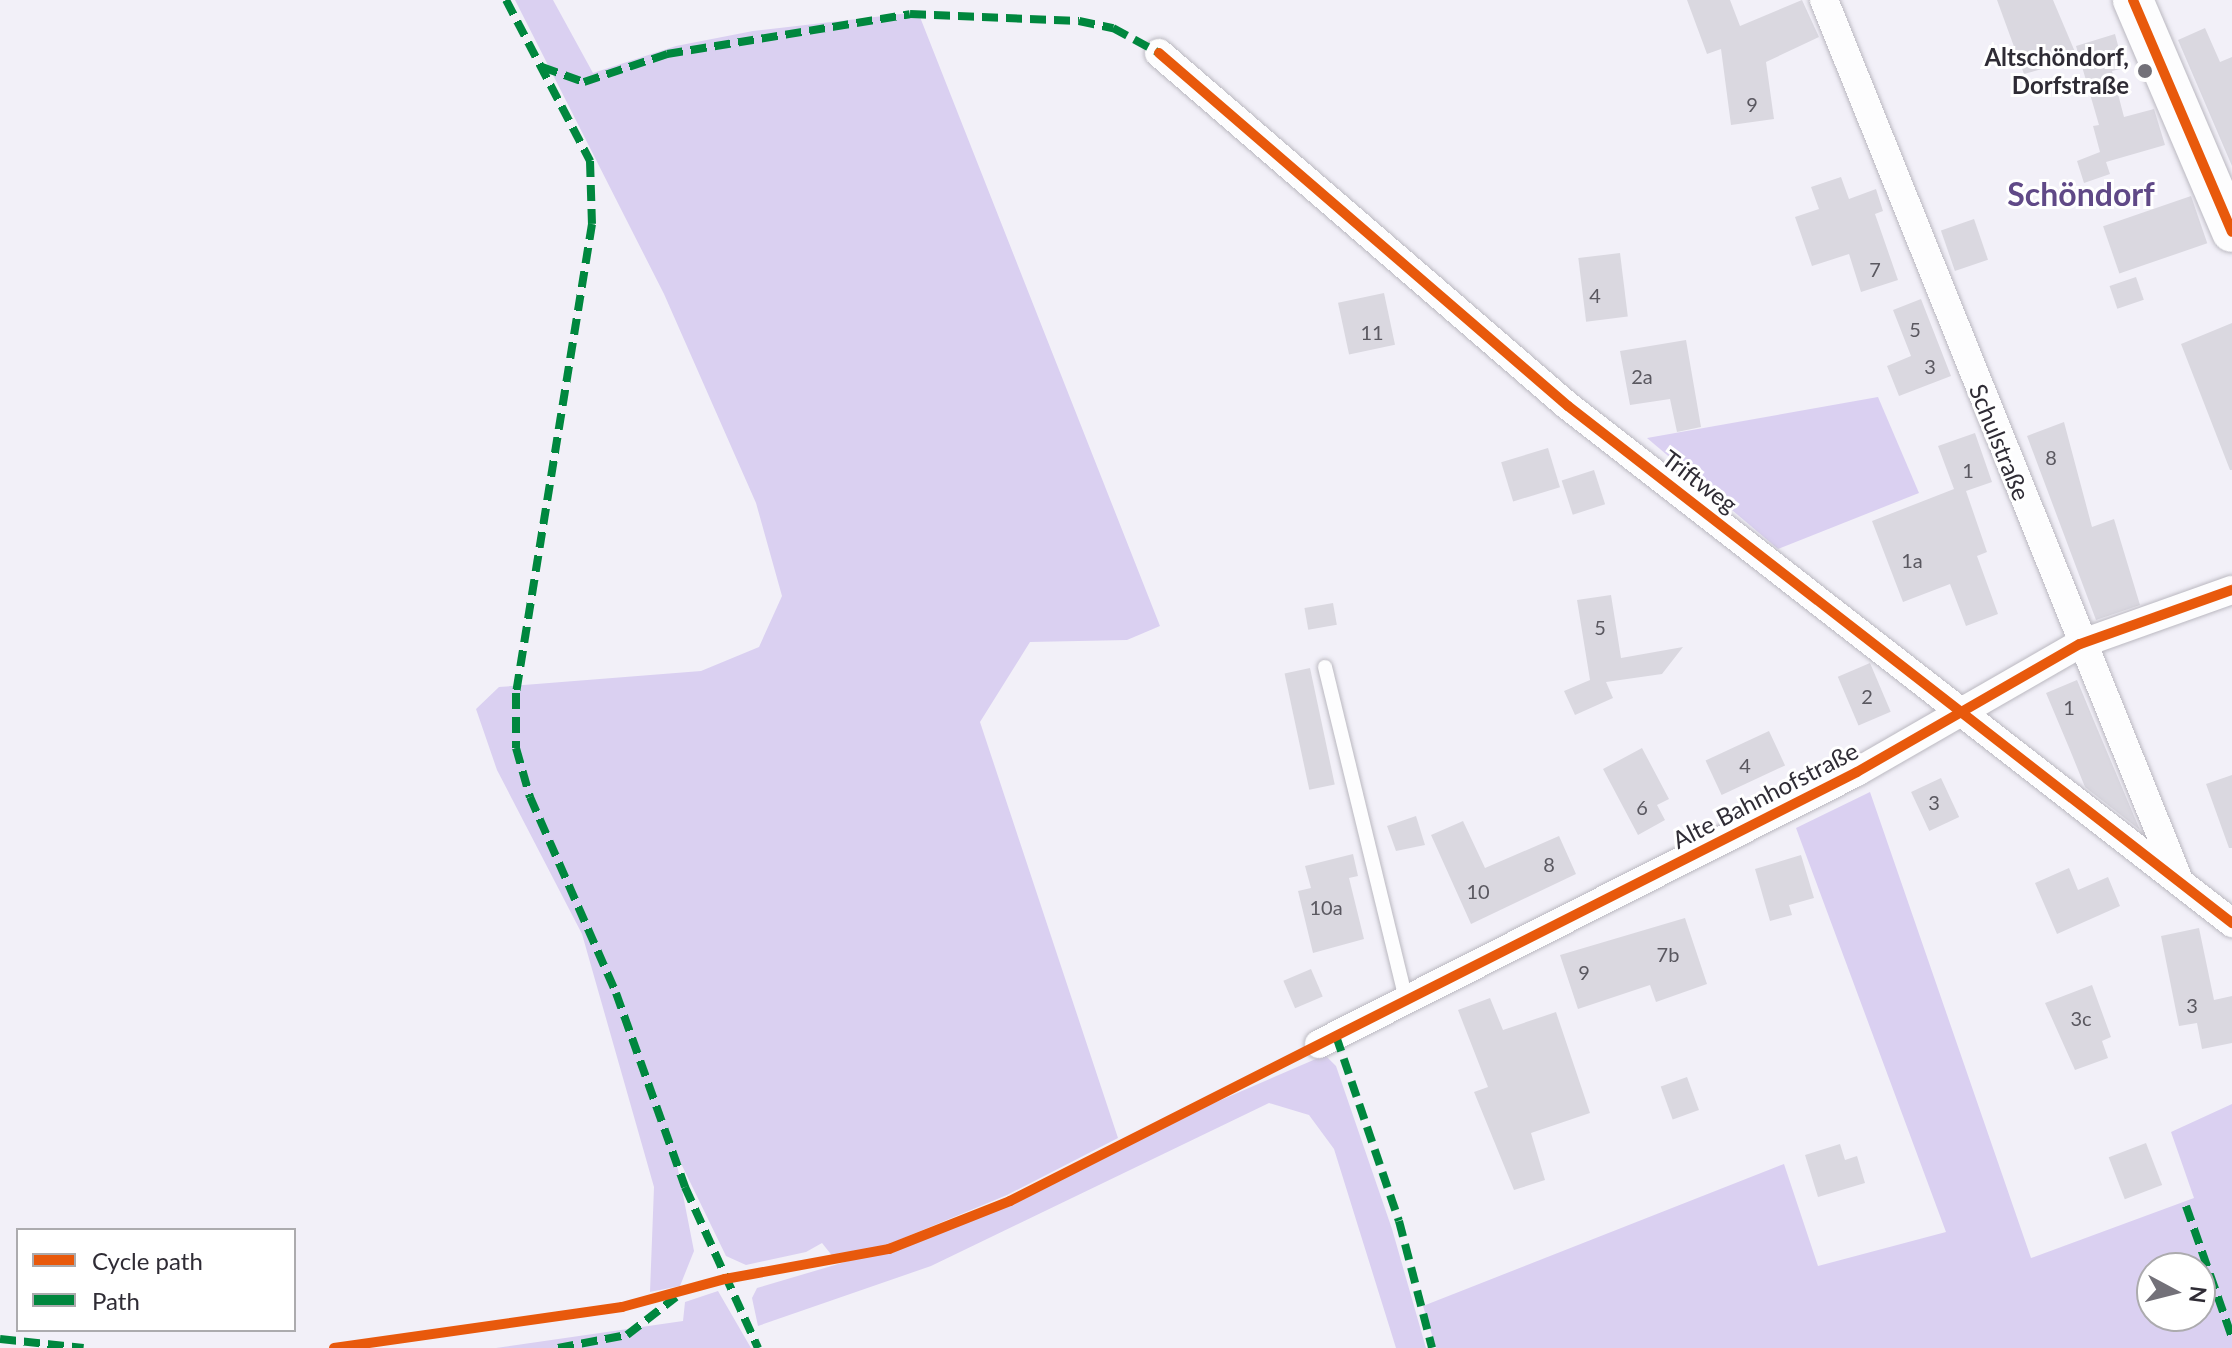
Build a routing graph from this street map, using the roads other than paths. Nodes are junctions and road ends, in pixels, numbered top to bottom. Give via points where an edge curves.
1 (1824, 0) edge
2 (2133, 0) edge
3 (1159, 53) dead end
4 (2232, 232) edge
5 (2232, 590) edge
6 (2080, 644) junction
7 (1325, 667) dead end
8 (1965, 709) junction
9 (2180, 882) junction
10 (2232, 923) edge
11 (1406, 1000) junction
12 (1319, 1044) dead end

1 - 6 street, Schulstraße
2 - 4 street
3 - 8 street, Triftweg via 1568,406
5 - 6 street, Alte Bahnhofstraße
6 - 8 street, Alte Bahnhofstraße
6 - 9 street, Schulstraße
7 - 11 lane
8 - 9 street, Triftweg
8 - 11 street, Alte Bahnhofstraße via 1844,778
9 - 10 street, Triftweg
11 - 12 street, Alte Bahnhofstraße

